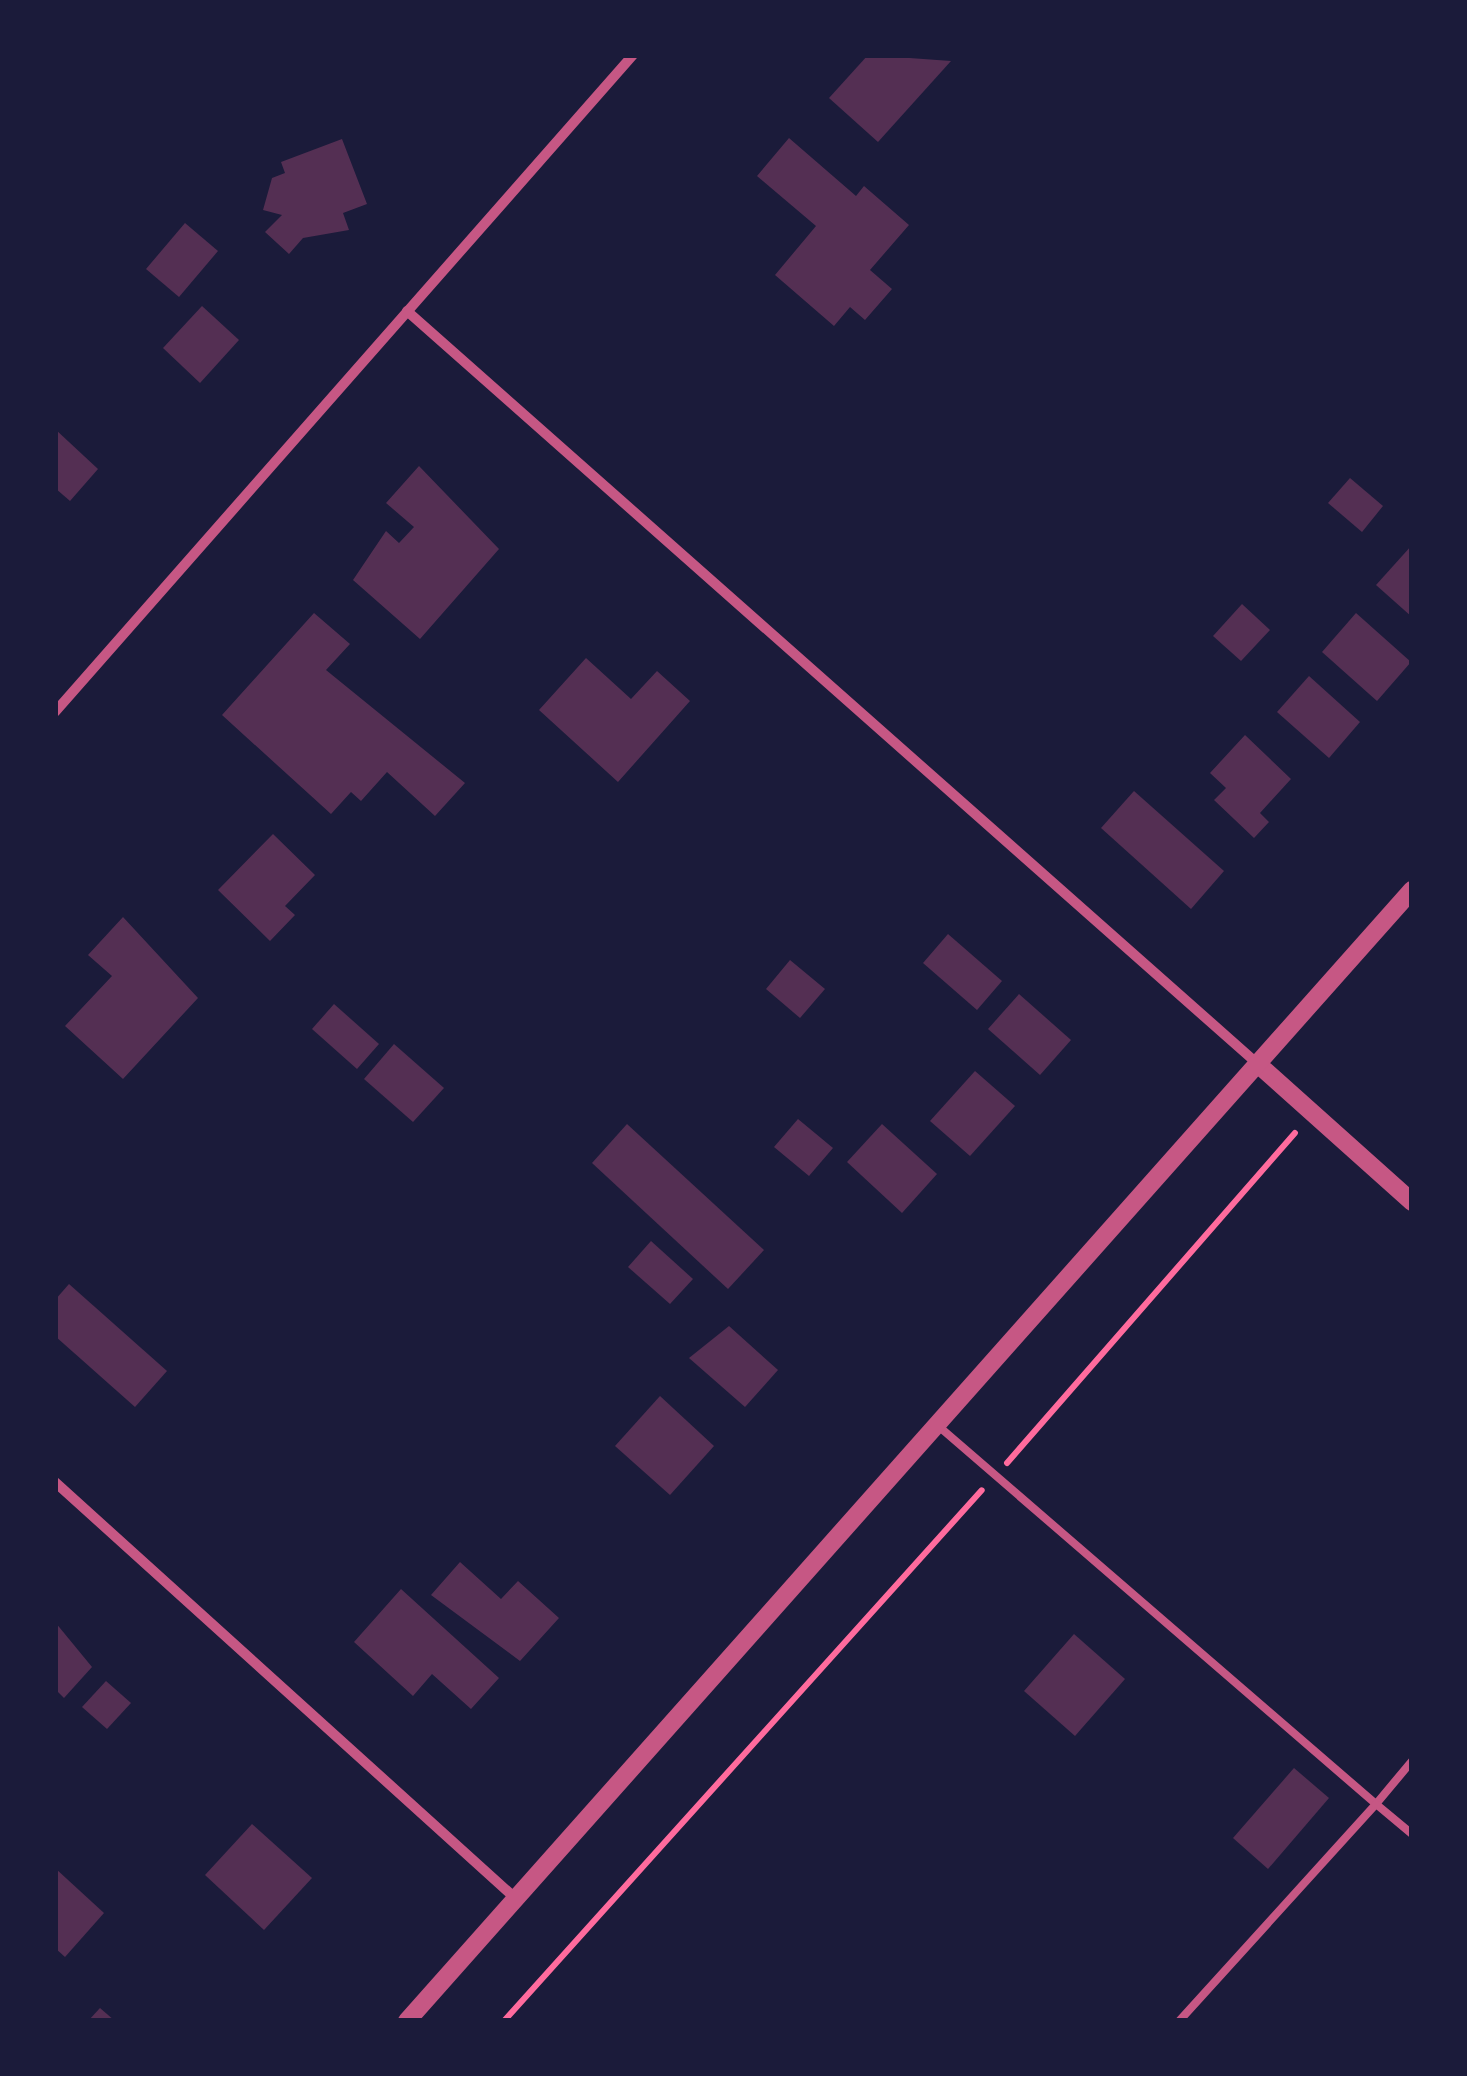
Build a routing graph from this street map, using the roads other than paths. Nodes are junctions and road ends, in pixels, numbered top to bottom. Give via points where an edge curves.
1 (633, 55) edge
2 (407, 311) junction
3 (55, 712) edge
4 (1412, 890) edge
5 (1260, 1066) junction
6 (1412, 1202) edge
7 (936, 1424) junction
8 (55, 1482) edge
9 (1412, 1761) edge
10 (1376, 1804) junction
11 (1412, 1834) edge
12 (514, 1898) junction
13 (406, 2021) edge
14 (1179, 2021) edge

1 - 2 street
2 - 3 street
2 - 5 street
4 - 5 street
5 - 6 street
5 - 7 street
7 - 10 lane
7 - 12 street
8 - 12 street
9 - 10 lane
10 - 11 lane
10 - 14 lane
12 - 13 street

